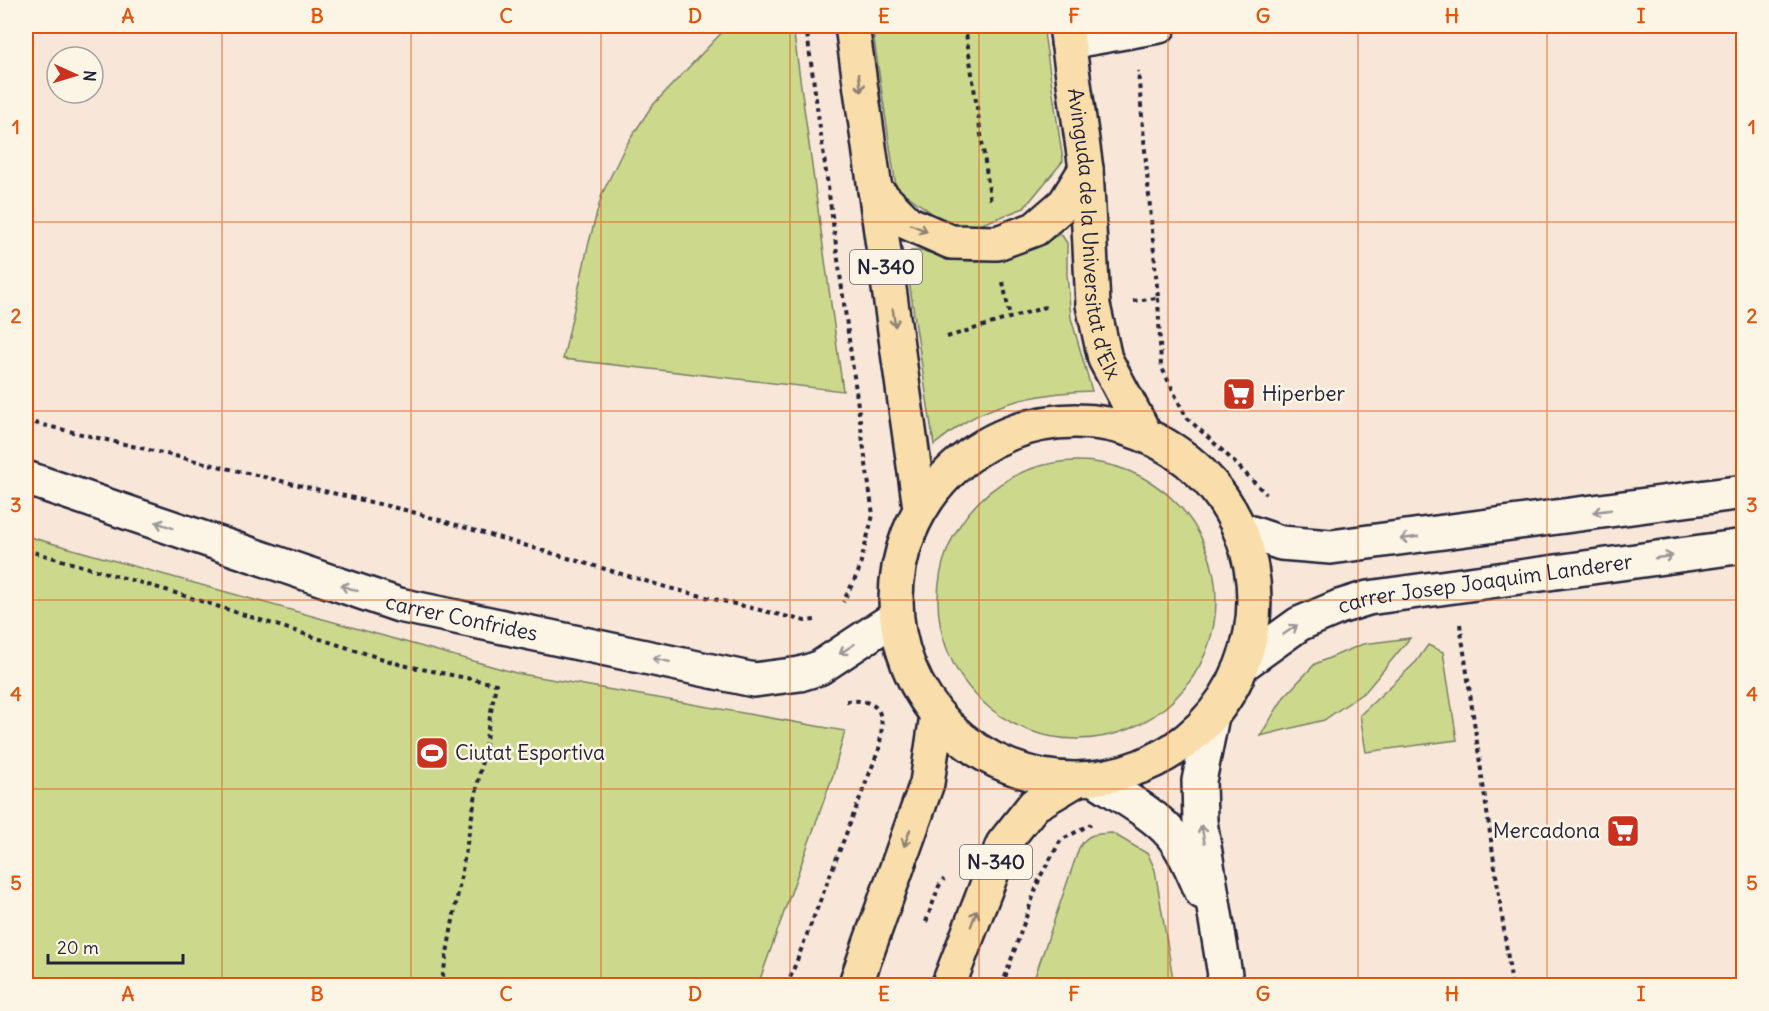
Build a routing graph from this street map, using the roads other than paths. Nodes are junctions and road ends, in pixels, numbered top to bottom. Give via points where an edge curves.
1 (852, 26) edge
2 (1158, 26) edge
3 (1067, 34) edge
4 (1086, 169) junction
5 (875, 190) junction
6 (1145, 434) junction
7 (26, 478) edge
8 (1743, 492) edge
9 (920, 508) junction
10 (1240, 529) junction
11 (1743, 546) edge
12 (896, 617) junction
13 (1242, 665) junction
14 (937, 715) junction
15 (1212, 716) junction
16 (1086, 779) junction
17 (1224, 980) edge
18 (855, 986) edge
19 (948, 986) edge

1 -> 5 highway, N-340
2 - 3 street
3 - 4 highway, Avinguda de la Universitat d'Elx
5 -> 4 highway, N-340 via 908,223 951,242 997,243 1035,229 1065,203
4 - 6 highway, Avinguda de la Universitat d'Elx via 1093,305 1105,359
5 -> 9 highway, N-340
6 - 9 highway, N-340 via 1093,421 1060,420 1018,429 980,447 947,474
6 - 10 highway, N-340 via 1175,450 1202,472 1223,498
12 -> 7 street, carrer Confrides via 819,668 754,680 399,605
8 -> 10 street via 1331,548 1281,543
9 - 12 highway, N-340 via 904,543 896,579
10 - 13 highway, N-340 via 1252,573 1253,620
13 -> 11 street, carrer Josep Joaquim Landerer via 1299,624 1368,598
12 - 14 highway, N-340 via 903,652 917,685
13 - 15 highway, N-340
14 - 16 highway, N-340 via 971,747 1012,769
14 -> 18 highway via 927,783
15 - 16 highway, N-340 via 1160,758 1129,771
17 -> 15 street via 1200,822 1199,781
16 - 17 street via 1143,811 1170,833 1204,895
19 -> 16 highway, N-340 via 1003,844 1034,805

